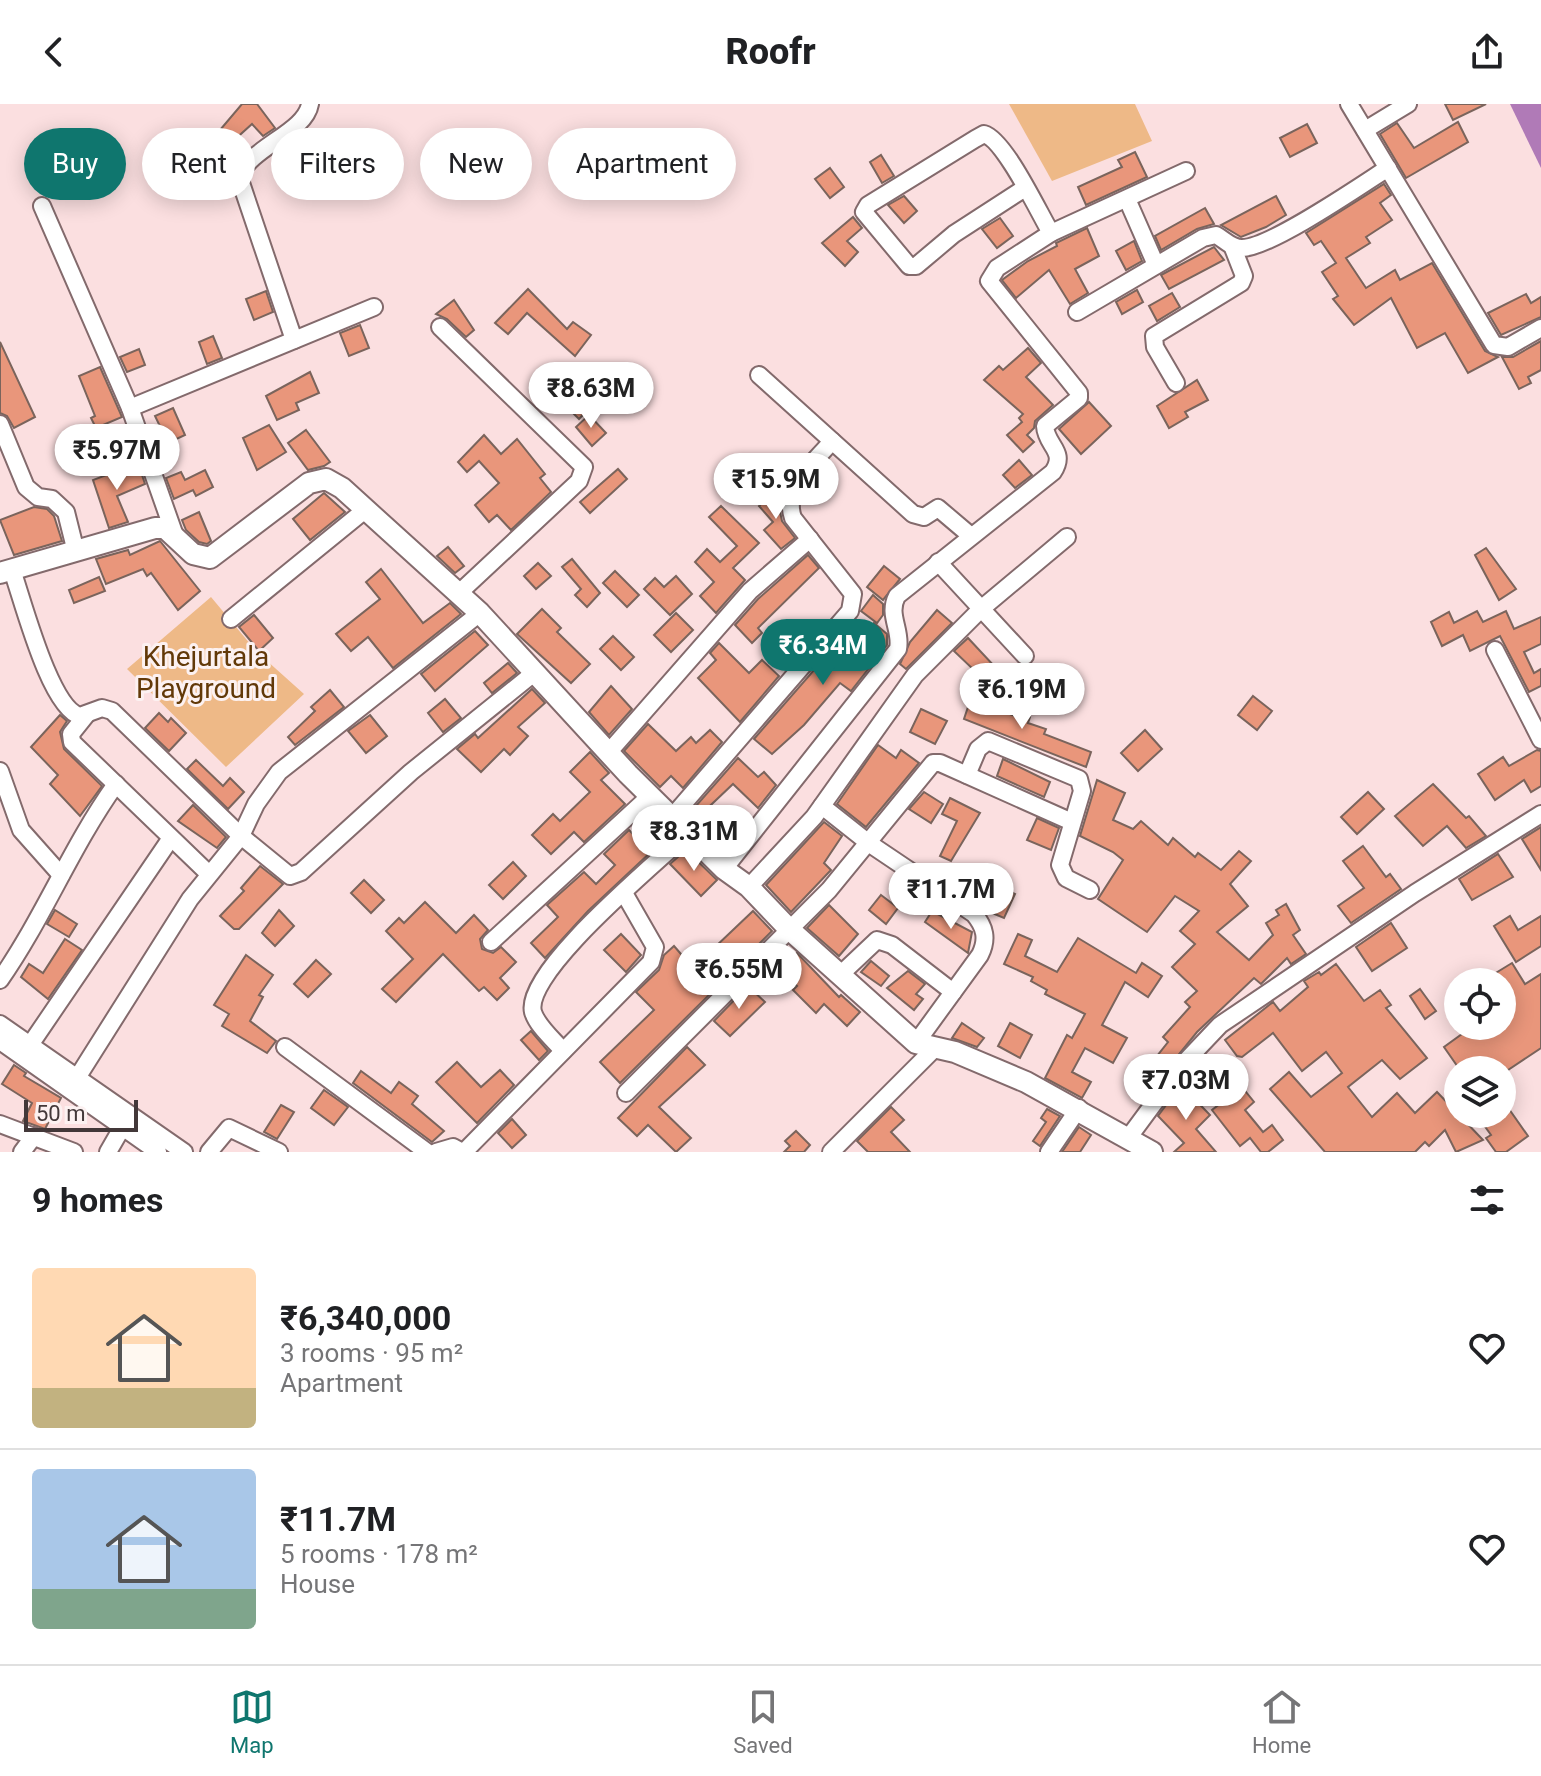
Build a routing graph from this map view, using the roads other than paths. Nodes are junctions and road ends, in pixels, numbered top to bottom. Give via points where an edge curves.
1 (310, 104) edge
2 (1349, 104) edge
3 (1408, 104) edge
4 (1365, 130) junction
5 (1388, 168) junction
6 (1186, 171) dead end
7 (1025, 188) junction
8 (1127, 199) junction
9 (42, 206) dead end
10 (1051, 233) junction
11 (1233, 248) junction
12 (1156, 265) junction
13 (374, 307) dead end
14 (1077, 312) dead end
15 (440, 327) dead end
16 (1541, 328) edge
17 (294, 340) junction
18 (759, 375) dead end
19 (1176, 383) dead end
20 (130, 408) junction
21 (0, 424) edge
22 (832, 441) junction
23 (365, 510) junction
24 (174, 533) junction
25 (971, 536) junction
26 (1067, 537) dead end
27 (810, 539) junction
28 (76, 552) junction
29 (938, 562) junction
30 (6, 571) edge
31 (459, 593) junction
32 (981, 609) junction
33 (480, 613) junction
34 (231, 619) dead end
35 (1495, 650) dead end
36 (1025, 656) dead end
37 (534, 673) junction
38 (87, 714) junction
39 (1541, 740) edge
40 (608, 753) junction
41 (0, 771) edge
42 (967, 775) junction
43 (116, 784) junction
44 (650, 796) junction
45 (822, 806) junction
46 (1541, 814) edge
47 (672, 817) junction
48 (1072, 822) junction
49 (688, 833) junction
50 (241, 836) junction
51 (171, 838) junction
52 (870, 844) junction
53 (724, 869) junction
54 (209, 874) junction
55 (61, 875) junction
56 (749, 887) junction
57 (1090, 890) dead end
58 (624, 893) junction
59 (789, 929) junction
60 (491, 942) dead end
61 (842, 973) junction
62 (0, 980) edge
63 (953, 992) junction
64 (0, 1024) edge
65 (0, 1041) edge
66 (30, 1045) junction
67 (925, 1046) junction
68 (285, 1047) dead end
69 (563, 1051) junction
70 (77, 1078) junction
71 (626, 1093) dead end
72 (1079, 1108) junction
73 (0, 1124) edge
74 (123, 1126) junction
75 (34, 1136) junction
76 (1129, 1137) junction
77 (22, 1152) edge
78 (74, 1152) edge
79 (108, 1152) edge
80 (158, 1152) edge
81 (184, 1152) edge
82 (209, 1152) edge
83 (279, 1152) edge
84 (427, 1152) edge
85 (436, 1152) edge
86 (463, 1152) edge
87 (831, 1152) edge
88 (1049, 1152) edge
89 (1152, 1152) edge

1 - 17 street via 304,117 247,163 239,177
2 - 4 street
3 - 4 street
4 - 5 street
5 - 11 street via 1267,239 1246,249
5 - 16 street via 1494,345 1508,347
6 - 8 street
7 - 7 street via 916,266 909,266 864,212 984,134 997,143
7 - 10 street
8 - 10 street
8 - 12 street
9 - 20 street
10 - 25 street via 997,268 989,281 1076,385 1079,398 1045,426 1060,455 1053,472
11 - 12 street via 1216,235
11 - 19 street via 1244,276 1241,283 1154,336
12 - 14 street
13 - 17 street
15 - 31 street via 584,467 579,481
17 - 20 street
18 - 22 street
20 - 24 street
21 - 28 street via 32,495 60,504 66,512
22 - 25 street via 913,514 924,517 938,508
22 - 27 street via 791,494 793,518
23 - 24 street via 326,479 309,483 210,558 193,554
23 - 31 street
23 - 34 street
24 - 28 street via 155,528
25 - 29 street
26 - 32 street
27 - 40 street via 750,591
27 - 47 street via 853,594 850,611
28 - 30 street
29 - 32 street
29 - 53 street via 893,604 901,637 898,649
30 - 38 street via 60,698 72,714
31 - 33 street
32 - 36 street
32 - 45 street via 915,675
33 - 37 street
33 - 50 street via 286,765 256,804
35 - 39 street
37 - 40 street
37 - 50 street via 411,772 301,872 282,873
38 - 43 street via 71,734 72,742
38 - 50 street via 102,708 112,711
40 - 44 street
41 - 55 street via 21,830
42 - 48 street
42 - 48 street via 978,749 988,741 1073,776 1082,784
42 - 52 street via 933,763
43 - 51 street
43 - 55 street
44 - 47 street
44 - 60 street
45 - 52 street
45 - 56 street
46 - 76 street via 1220,1025 1183,1064
47 - 49 street
48 - 57 street via 1061,871
49 - 53 street
49 - 58 street
50 - 54 street
51 - 54 street
51 - 66 street
52 - 59 street
52 - 63 street via 980,922 984,945
53 - 56 street
54 - 70 street
55 - 62 street via 38,923
56 - 59 street
58 - 69 street via 655,955
58 - 69 street via 556,957 533,996 533,1012
59 - 61 street
59 - 71 street
61 - 63 street via 872,943 884,941
61 - 67 street
63 - 67 street
64 - 66 street
65 - 74 street
66 - 70 street
67 - 72 street via 955,1052
67 - 87 street
68 - 84 street
69 - 86 street
70 - 81 street
72 - 76 street
72 - 88 street
73 - 75 street
74 - 79 street
74 - 80 street
75 - 77 street
75 - 78 street
76 - 89 street
82 - 83 street via 229,1128
85 - 86 street via 453,1147

